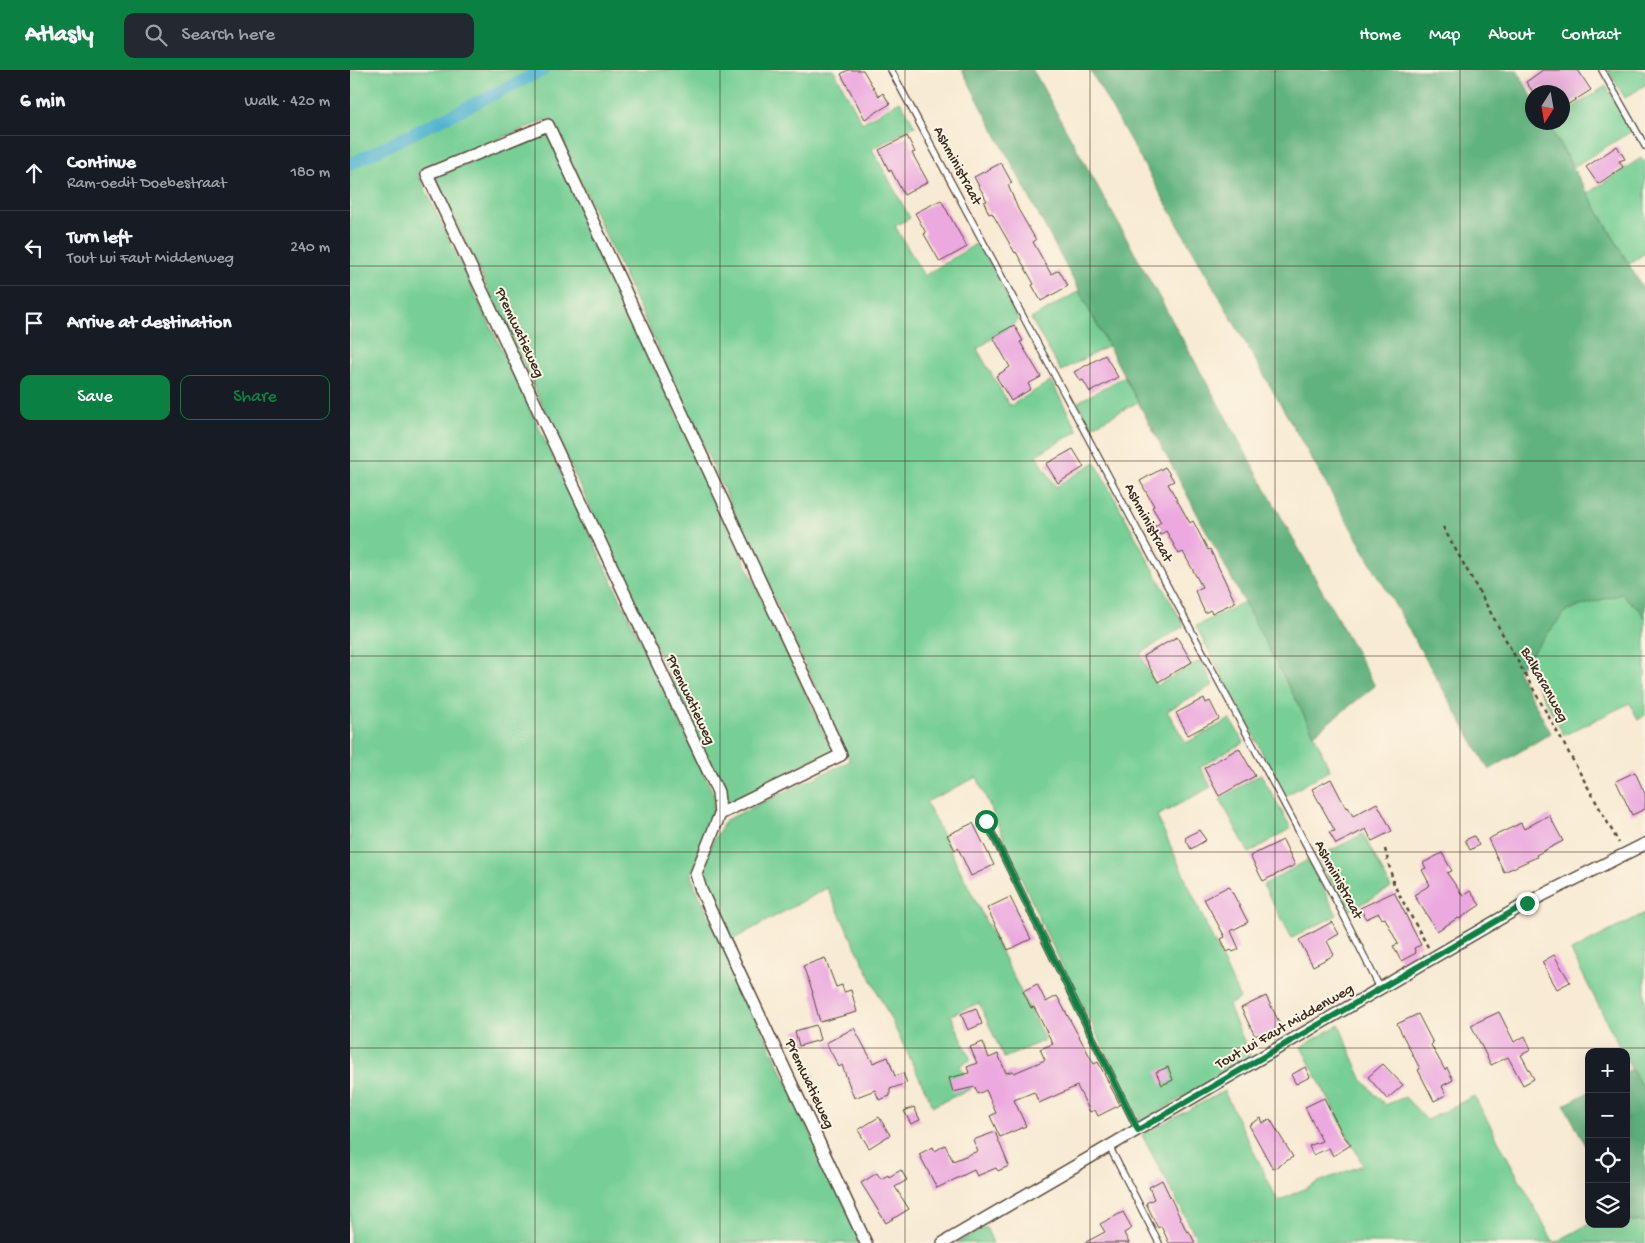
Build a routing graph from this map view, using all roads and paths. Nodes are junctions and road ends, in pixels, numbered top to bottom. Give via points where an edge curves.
1 (891, 70) edge
2 (1602, 70) edge
3 (1645, 146) edge
4 (1443, 527) dead end
5 (720, 814) junction
6 (986, 821) dead end
7 (1645, 844) edge
8 (1385, 849) dead end
9 (1625, 854) junction
10 (1434, 957) junction
11 (1380, 988) junction
12 (1138, 1130) junction
13 (1109, 1146) junction
14 (866, 1243) edge
15 (943, 1243) edge
16 (1159, 1243) edge

1 - 11 lane, Ashministraat
2 - 3 lane
4 - 9 path, Balkaranweg
5 - 5 street, Premwatieweg via 718,792 427,174 548,124 841,755
5 - 14 street, Premwatieweg via 696,874 701,890
6 - 12 lane
7 - 9 street, Tout Lui Faut Middenweg
8 - 10 path via 1394,885
9 - 10 street, Tout Lui Faut Middenweg via 1527,903
10 - 11 street, Tout Lui Faut Middenweg
11 - 12 street, Tout Lui Faut Middenweg
12 - 13 street, Tout Lui Faut Middenweg
13 - 15 street, Tout Lui Faut Middenweg
13 - 16 lane

